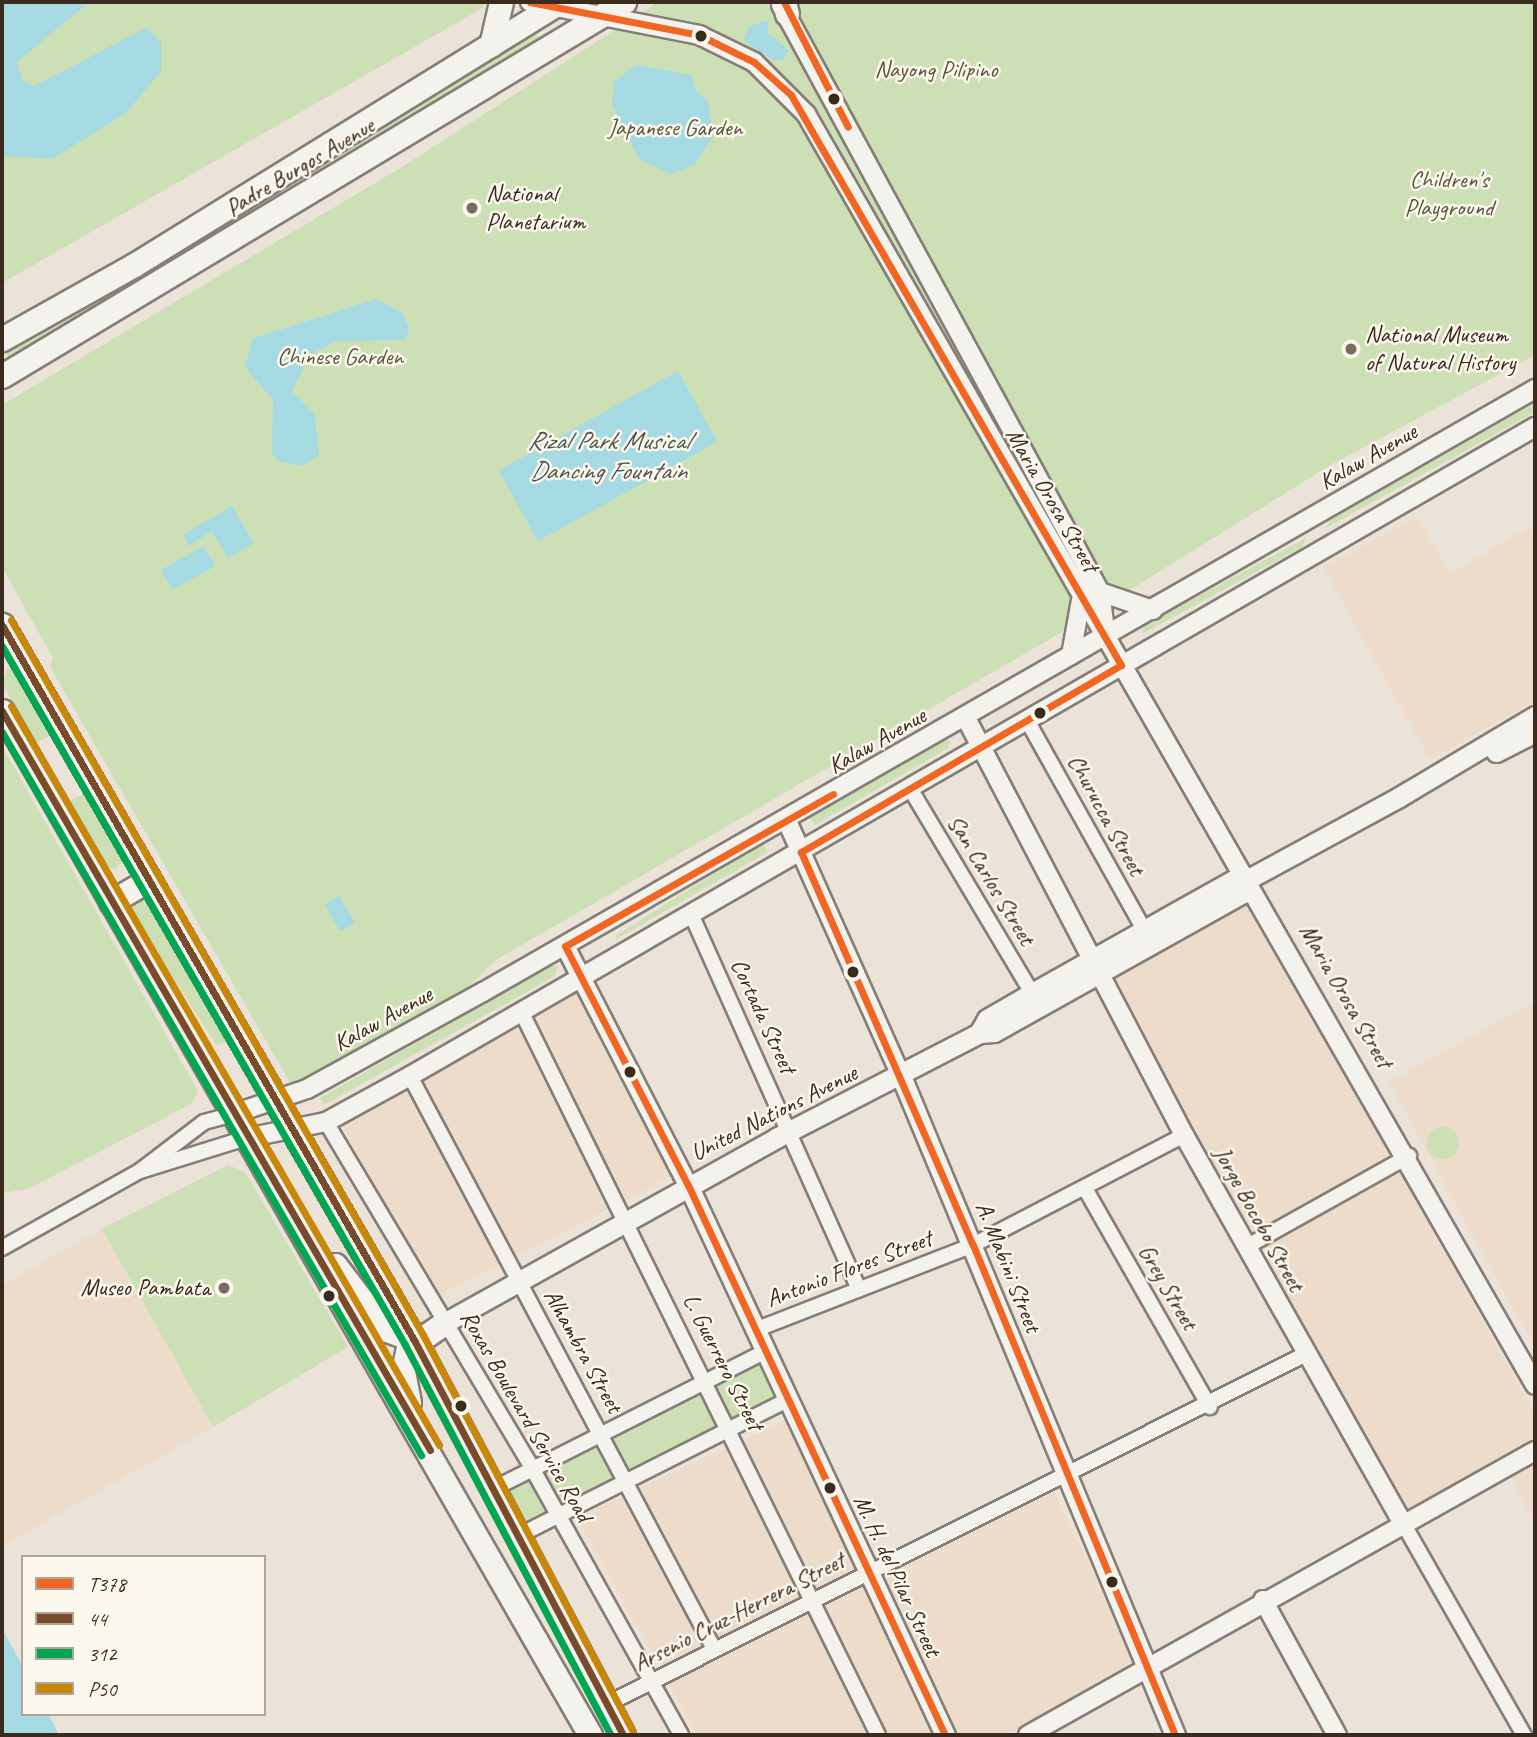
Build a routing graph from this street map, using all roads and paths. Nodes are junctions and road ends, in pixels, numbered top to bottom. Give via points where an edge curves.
1 (502, 2) edge
2 (624, 2) edge
3 (547, 3) edge
4 (784, 6) edge
5 (603, 15) junction
6 (491, 45) junction
7 (281, 175) junction
8 (297, 200) junction
9 (2, 339) edge
10 (4, 369) edge
11 (1535, 389) edge
12 (1535, 427) edge
13 (1100, 592) junction
14 (1081, 600) junction
15 (1153, 610) junction
16 (2, 625) edge
17 (1106, 637) junction
18 (9, 654) edge
19 (1071, 655) junction
20 (1121, 665) junction
21 (2, 711) edge
22 (1535, 716) edge
23 (966, 718) junction
24 (1028, 722) junction
25 (1535, 732) edge
26 (982, 749) junction
27 (1441, 775) junction
28 (911, 790) junction
29 (787, 821) junction
30 (801, 852) junction
31 (1250, 878) junction
32 (148, 880) junction
33 (111, 902) junction
34 (1202, 906) junction
35 (692, 916) junction
36 (1145, 930) junction
37 (565, 946) junction
38 (1095, 967) junction
39 (583, 979) junction
40 (1032, 993) junction
41 (522, 1013) junction
42 (979, 1033) junction
43 (410, 1076) junction
44 (901, 1076) junction
45 (275, 1102) junction
46 (233, 1114) junction
47 (326, 1122) junction
48 (293, 1130) junction
49 (790, 1130) junction
50 (1184, 1135) junction
51 (246, 1138) junction
52 (1409, 1156) junction
53 (140, 1171) junction
54 (688, 1185) junction
55 (1086, 1190) junction
56 (288, 1214) junction
57 (626, 1220) junction
58 (973, 1245) junction
59 (1246, 1247) junction
60 (2, 1248) edge
61 (519, 1281) junction
62 (859, 1289) junction
63 (446, 1322) junction
64 (755, 1330) junction
65 (414, 1340) junction
66 (764, 1352) junction
67 (1306, 1354) junction
68 (706, 1381) junction
69 (1535, 1384) edge
70 (787, 1400) junction
71 (1210, 1407) junction
72 (414, 1422) junction
73 (732, 1428) junction
74 (601, 1433) junction
75 (1535, 1451) edge
76 (532, 1468) junction
77 (1066, 1479) junction
78 (626, 1483) junction
79 (491, 1490) junction
80 (558, 1518) junction
81 (1403, 1523) junction
82 (516, 1537) junction
83 (868, 1573) junction
84 (813, 1599) junction
85 (1263, 1600) junction
86 (714, 1649) junction
87 (1145, 1666) junction
88 (651, 1681) junction
89 (607, 1704) junction
90 (590, 1735) edge
91 (623, 1735) edge
92 (681, 1735) edge
93 (878, 1735) edge
94 (945, 1735) edge
95 (1028, 1735) edge
96 (1175, 1735) edge
97 (1337, 1735) edge
98 (1524, 1735) edge

1 - 6 main road
2 - 5 main road, Padre Burgos Avenue
3 - 5 street, Maria Orosa Street
3 - 6 main road, Padre Burgos Avenue
4 - 13 street, Maria Orosa Street
5 - 8 main road, Padre Burgos Avenue
5 - 14 street, Maria Orosa Street via 699,36 754,62 791,95 824,143
6 - 7 main road, Padre Burgos Avenue
7 - 8 main road
7 - 9 main road, Padre Burgos Avenue
8 - 10 main road, Padre Burgos Avenue
11 - 15 street, Kalaw Avenue
12 - 20 street
13 - 15 street
13 - 17 street, Maria Orosa Street
14 - 17 street, Maria Orosa Street
14 - 19 street
15 - 17 street, Kalaw Avenue
16 - 18 main road
17 - 19 street, Kalaw Avenue
17 - 20 street, Maria Orosa Street
18 - 32 main road
19 - 23 street, Kalaw Avenue
20 - 24 street
20 - 31 street, Maria Orosa Street
21 - 33 main road
22 - 27 main road, United Nations Avenue
23 - 26 street, Jorge Bocobo Street
23 - 29 street, Kalaw Avenue
24 - 26 street
24 - 36 street, Churucca Street
25 - 27 main road, United Nations Avenue
26 - 28 street
26 - 38 street, Jorge Bocobo Street
27 - 31 main road, United Nations Avenue
28 - 30 street
28 - 40 street, San Carlos Street
29 - 30 street, A. Mabini Street
29 - 37 street, Kalaw Avenue
30 - 35 street
30 - 44 street, A. Mabini Street
31 - 34 main road, United Nations Avenue via 1235,879
31 - 52 street, Maria Orosa Street
32 - 33 main road
32 - 45 main road
33 - 46 main road
34 - 36 main road, United Nations Avenue
34 - 38 main road, United Nations Avenue
35 - 39 street
35 - 49 street, Cortada Street
36 - 38 main road, United Nations Avenue
37 - 39 street, M. H. del Pilar Street
37 - 45 street, Kalaw Avenue
38 - 40 main road, United Nations Avenue
38 - 42 main road, United Nations Avenue via 994,1032
38 - 50 street, Jorge Bocobo Street
39 - 41 street
39 - 54 street, M. H. del Pilar Street
40 - 42 main road, United Nations Avenue via 986,1019
41 - 43 street
41 - 57 street, L. Guerrero Street
42 - 44 main road, United Nations Avenue
43 - 47 street
43 - 61 street, Alhambra Street
44 - 49 main road, United Nations Avenue
44 - 58 main road, A. Mabini Street
45 - 46 street, Kalaw Avenue
45 - 48 main road
46 - 51 main road
46 - 53 street via 204,1122
47 - 48 street
47 - 63 street, Roxas Boulevard Service Road
48 - 51 street
48 - 65 main road
49 - 54 main road, United Nations Avenue
49 - 62 street, Cortada Street
50 - 55 street, Antonio Flores Street
50 - 59 street, Jorge Bocobo Street
51 - 53 street
51 - 56 main road
52 - 59 street
52 - 69 street, Maria Orosa Street
53 - 60 street
54 - 57 main road, United Nations Avenue
54 - 64 main road, M. H. del Pilar Street
55 - 58 street, Antonio Flores Street
55 - 71 street, Grey Street
56 - 65 main road via 384,1329
56 - 72 main road
57 - 61 main road, United Nations Avenue
57 - 68 street, L. Guerrero Street
58 - 62 street, Antonio Flores Street
58 - 77 main road, A. Mabini Street
59 - 67 street, Jorge Bocobo Street
61 - 63 main road, United Nations Avenue
61 - 74 street, Alhambra Street
62 - 64 street, Antonio Flores Street
63 - 65 main road
63 - 76 street, Roxas Boulevard Service Road
64 - 66 main road, M. H. del Pilar Street
65 - 72 main road via 402,1371
65 - 79 main road
66 - 68 street
66 - 70 main road, M. H. del Pilar Street
67 - 71 street, Arsenio Cruz-Herrera Street
67 - 81 street, Jorge Bocobo Street
68 - 73 street, L. Guerrero Street
68 - 74 street
70 - 73 street
70 - 83 main road, M. H. del Pilar Street
71 - 77 street, Arsenio Cruz-Herrera Street
72 - 90 main road
73 - 78 street
73 - 84 street, L. Guerrero Street
74 - 76 street
74 - 78 street, Alhambra Street
75 - 81 street
76 - 79 street
76 - 80 street, Roxas Boulevard Service Road
77 - 83 street, Arsenio Cruz-Herrera Street
77 - 87 main road, A. Mabini Street
78 - 80 street
78 - 86 street, Alhambra Street
79 - 82 main road
80 - 82 street
80 - 88 street, Roxas Boulevard Service Road
81 - 85 street
81 - 98 street, Jorge Bocobo Street
82 - 89 main road
83 - 84 street, Arsenio Cruz-Herrera Street
83 - 94 main road, M. H. del Pilar Street
84 - 86 street, Arsenio Cruz-Herrera Street
84 - 93 street, L. Guerrero Street
85 - 87 street
85 - 97 street
86 - 88 street, Arsenio Cruz-Herrera Street
87 - 95 street
87 - 96 main road, A. Mabini Street
88 - 89 street, Arsenio Cruz-Herrera Street
88 - 92 street, Roxas Boulevard Service Road
89 - 91 main road

